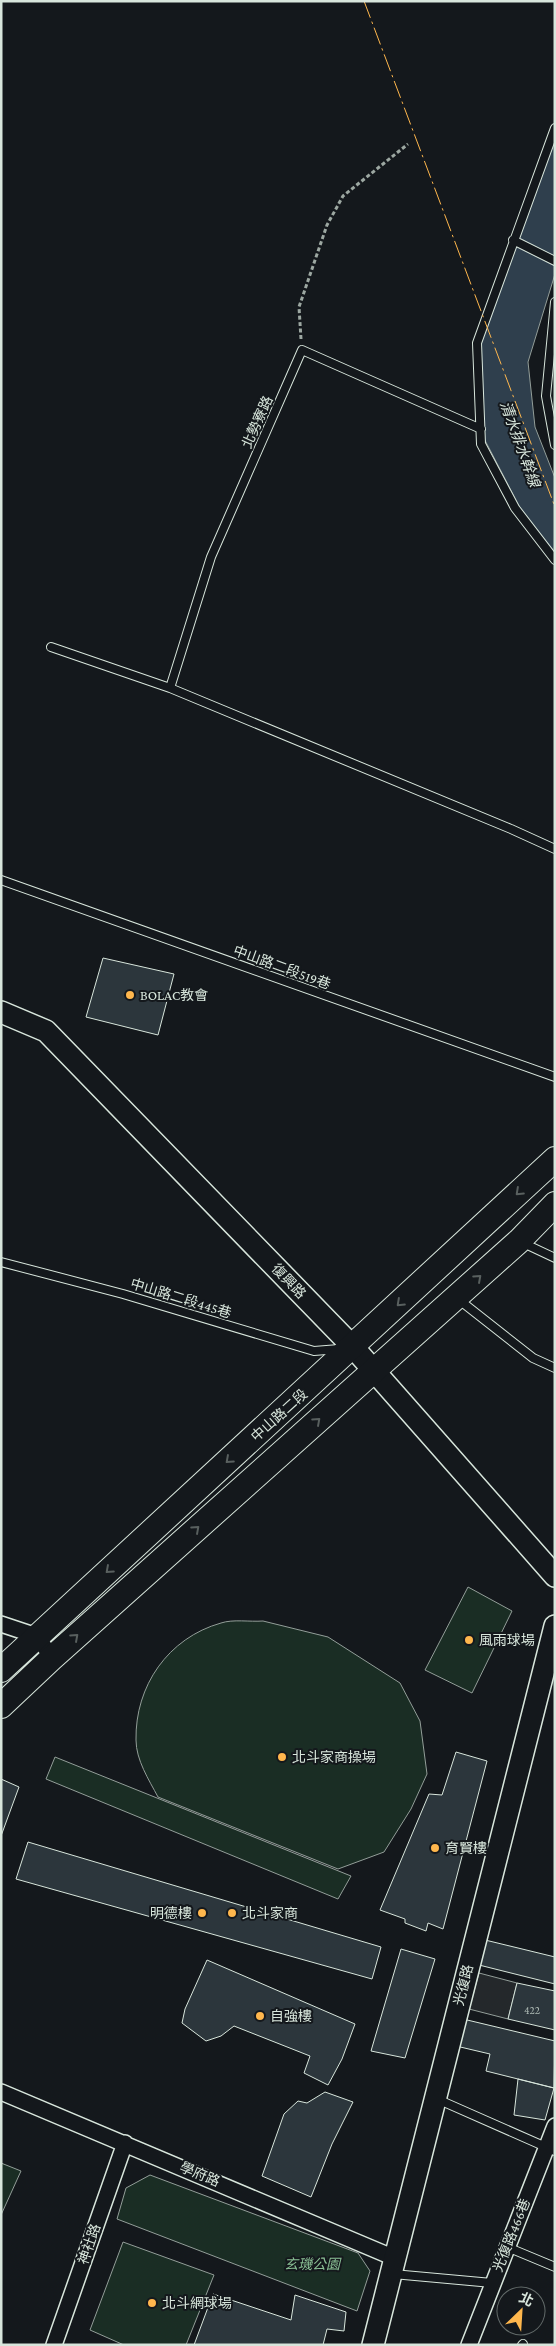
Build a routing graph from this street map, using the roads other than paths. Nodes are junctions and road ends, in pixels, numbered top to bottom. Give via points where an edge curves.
1 (555, 128) edge
2 (513, 240) junction
3 (555, 261) edge
4 (555, 302) edge
5 (481, 429) junction
6 (555, 445) edge
7 (555, 560) edge
8 (51, 647) dead end
9 (170, 688) junction
10 (555, 849) edge
11 (1, 880) edge
12 (1, 1012) edge
13 (555, 1077) edge
14 (555, 1159) edge
15 (555, 1204) edge
16 (519, 1241) junction
17 (555, 1258) edge
18 (1, 1262) edge
19 (456, 1297) junction
20 (353, 1347) junction
21 (555, 1368) edge
22 (374, 1370) junction
23 (555, 1576) edge
24 (1, 1624) edge
25 (555, 1626) edge
26 (37, 1636) junction
27 (52, 1658) junction
28 (1, 1670) edge
29 (1, 1706) edge
30 (1, 2092) edge
31 (435, 2099) junction
32 (555, 2126) edge
33 (125, 2143) junction
34 (550, 2149) edge
35 (507, 2247) junction
36 (395, 2266) junction
37 (555, 2267) edge
38 (492, 2284) junction
39 (54, 2345) edge
40 (374, 2345) edge
41 (469, 2345) edge

1 - 2 lane
2 - 3 lane
2 - 5 lane via 477,343
4 - 6 lane via 546,396
5 - 7 lane via 481,444 516,508
5 - 9 lane, 北勢寮路 via 302,350 211,557
8 - 9 lane
9 - 10 lane
11 - 13 lane, 中山路二段519巷
12 - 20 street, 復興路 via 46,1030
14 -> 20 main road, 中山路二段
15 - 16 main road
16 - 17 lane
19 -> 16 main road
18 - 20 lane, 中山路二段445巷 via 123,1294 314,1351
19 - 21 lane via 533,1358
19 - 22 main road
20 - 22 street, 復興路
20 -> 26 main road, 中山路二段
22 - 23 street, 復興路
27 -> 22 main road
24 - 26 street
25 - 31 street, 光復路
26 - 27 street
26 - 28 main road, 中山路二段
27 - 29 main road
30 - 33 street, 學府路
31 - 34 lane
31 - 36 street, 光復路
32 - 34 street, 光復路466巷
33 - 36 street, 學府路
33 - 39 street, 神社路
34 - 35 street, 光復路466巷
35 - 37 lane
35 - 38 street, 光復路466巷
36 - 38 lane
36 - 40 street, 光復路
38 - 41 street, 光復路466巷

